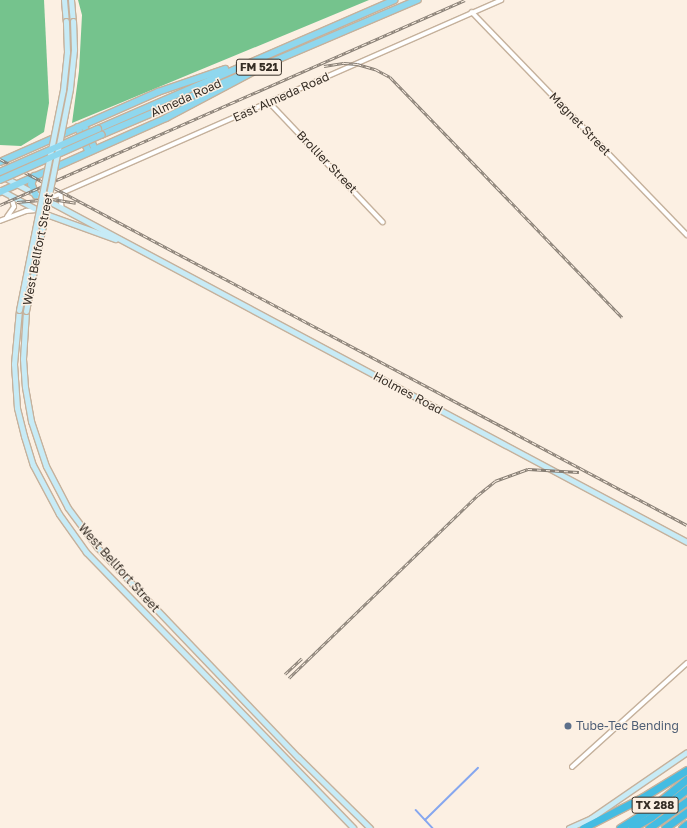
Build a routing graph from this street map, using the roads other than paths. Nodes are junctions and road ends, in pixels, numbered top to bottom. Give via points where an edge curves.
1 (64, 0) edge
2 (71, 0) edge
3 (394, 0) edge
4 (417, 0) edge
5 (487, 0) edge
6 (501, 0) edge
7 (486, 6) junction
8 (472, 12) junction
9 (254, 60) junction
10 (272, 61) junction
11 (270, 103) junction
12 (81, 126) junction
13 (92, 150) junction
14 (0, 162) edge
15 (0, 174) edge
16 (35, 176) junction
17 (0, 180) edge
18 (17, 184) junction
19 (0, 191) edge
20 (36, 194) junction
21 (61, 194) junction
22 (11, 197) junction
23 (45, 200) junction
24 (62, 208) junction
25 (37, 210) junction
26 (5, 219) junction
27 (0, 221) edge
28 (383, 222) dead end
29 (687, 235) edge
30 (129, 244) junction
31 (50, 477) junction
32 (41, 481) junction
33 (687, 542) edge
34 (202, 657) junction
35 (687, 663) edge
36 (194, 664) junction
37 (687, 752) edge
38 (572, 767) dead end
39 (687, 770) edge
40 (687, 779) edge
41 (687, 789) edge
42 (687, 801) edge
43 (352, 810) junction
44 (687, 812) edge
45 (343, 818) junction
46 (687, 824) edge
47 (353, 828) edge
48 (370, 828) edge
49 (568, 828) edge
50 (583, 828) edge
51 (620, 828) edge
52 (632, 828) edge
53 (648, 828) edge
54 (664, 828) edge
55 (682, 828) edge

1 - 32 main road, West Bellfort Street, bridge via 67,52 63,86 19,310 14,364 17,404 27,445
2 - 31 main road, West Bellfort Street, bridge via 74,49 70,88 26,311 23,348 25,387 34,431
3 - 9 main road, Almeda Road / FM 521
4 - 10 main road, Almeda Road / FM 521
5 - 7 street
6 - 7 street, East Almeda Road
7 - 8 street, East Almeda Road
8 - 11 street, East Almeda Road
8 - 29 street, Magnet Street
9 - 12 main road via 173,86
9 - 15 main road, Almeda Road / FM 521, bridge
10 - 13 main road via 182,110
10 - 17 main road, Almeda Road / FM 521, bridge
11 - 21 street, East Almeda Road
11 - 28 street, Brollier Street
12 - 13 main road
12 - 14 main road
13 - 16 main road
15 - 18 main road, Holmes Road
16 - 18 main road
16 - 20 main road via 32,184
18 - 19 main road
18 - 20 main road, Holmes Road
19 - 22 main road, Holmes Road
20 - 23 main road, Holmes Road
21 - 23 street, East Almeda Road
21 - 24 street
22 - 25 main road, Holmes Road
22 - 26 street via 14,209
23 - 24 main road, Holmes Road
24 - 30 main road, Holmes Road
25 - 26 street via 29,210
25 - 30 main road, Holmes Road
26 - 27 street
30 - 33 main road, Holmes Road
31 - 32 main road
31 - 34 main road, West Bellfort Street via 90,539
32 - 36 main road, West Bellfort Street via 59,514 86,552
34 - 36 main road
34 - 43 main road, West Bellfort Street
35 - 38 street
36 - 45 main road, West Bellfort Street
37 - 49 main road via 591,818
39 - 50 highway via 644,797
40 - 51 highway, TX 288 via 649,810
41 - 52 highway via 652,817
42 - 53 highway
43 - 45 main road
43 - 48 main road, West Bellfort Street
44 - 54 highway
45 - 47 main road, West Bellfort Street
46 - 55 highway

